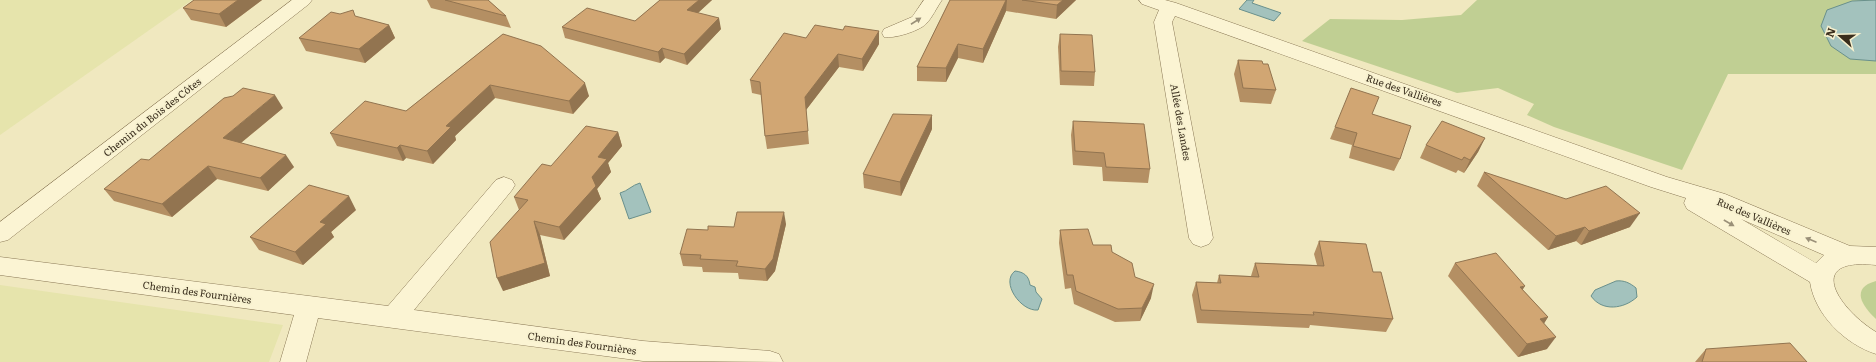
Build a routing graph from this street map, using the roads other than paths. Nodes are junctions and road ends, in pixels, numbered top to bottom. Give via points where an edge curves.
1 (303, 0) edge
2 (932, 0) edge
3 (1148, 0) edge
4 (1170, 7) junction
5 (891, 33) dead end
6 (1659, 182) junction
7 (504, 185) dead end
8 (0, 234) edge
9 (1201, 238) dead end
10 (1847, 255) junction
11 (1876, 256) edge
12 (0, 266) edge
13 (1821, 277) junction
14 (309, 307) junction
15 (394, 317) junction
16 (1872, 345) edge
17 (293, 362) edge
18 (770, 362) edge

1 - 8 street, Chemin du Bois des Côtes
5 -> 2 street via 919,21
3 - 4 street, Rue des Vallières
4 - 6 street, Rue des Vallières
4 - 9 street, Allée des Landes via 1163,22
10 -> 6 street, Rue des Vallières via 1717,200
6 -> 13 street, Rue des Vallières
7 - 15 street
10 - 11 street
10 - 13 street via 1833,260 1824,267
12 - 14 street, Chemin des Fournières
13 - 16 street via 1822,290 1830,306
14 - 15 street, Chemin des Fournières
14 - 17 street
15 - 18 street, Chemin des Fournières via 643,351

